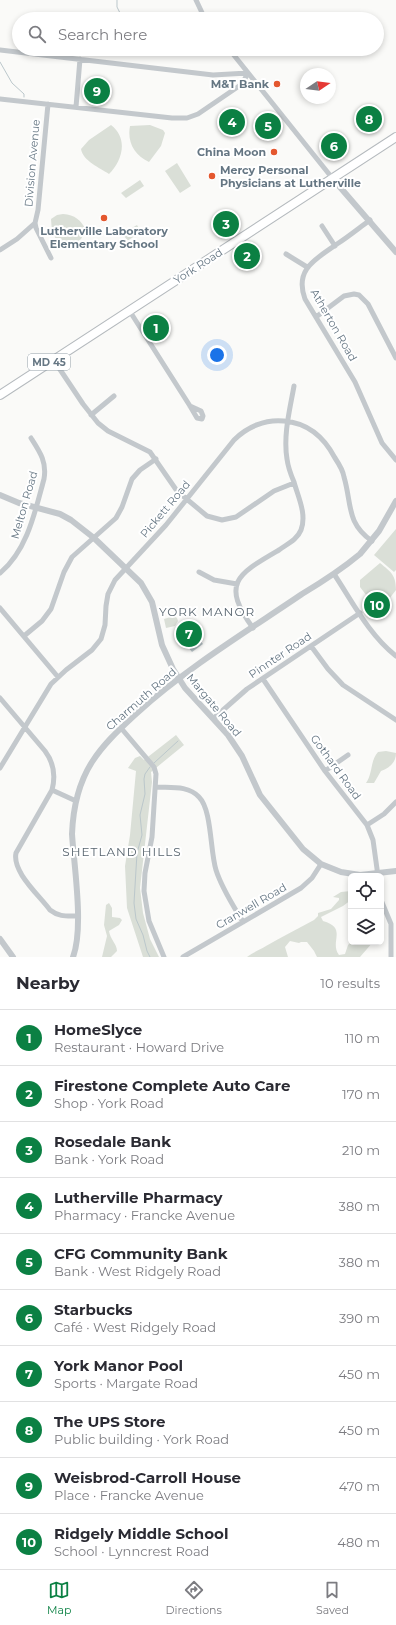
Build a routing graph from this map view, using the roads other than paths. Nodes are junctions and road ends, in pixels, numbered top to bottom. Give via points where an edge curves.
1 (196, 0) edge
2 (202, 12) edge
3 (0, 50) edge
4 (12, 51) edge
5 (53, 56) edge
6 (235, 56) edge
7 (80, 59) junction
8 (248, 73) junction
9 (0, 99) edge
10 (48, 104) junction
11 (76, 107) junction
12 (396, 137) edge
13 (333, 179) junction
14 (370, 220) junction
15 (35, 223) junction
16 (322, 226) dead end
17 (336, 246) junction
18 (0, 250) edge
19 (396, 252) edge
20 (286, 254) dead end
21 (51, 258) dead end
22 (307, 267) junction
23 (129, 310) junction
24 (316, 318) junction
25 (396, 358) edge
26 (54, 359) junction
27 (294, 386) dead end
28 (0, 394) edge
29 (114, 396) dead end
30 (190, 406) dead end
31 (91, 415) junction
32 (288, 421) junction
33 (31, 438) dead end
34 (156, 459) junction
35 (396, 460) edge
36 (294, 483) junction
37 (0, 494) edge
38 (187, 500) junction
39 (396, 501) edge
40 (35, 508) junction
41 (94, 538) junction
42 (372, 541) junction
43 (126, 568) junction
44 (199, 572) dead end
45 (0, 574) edge
46 (334, 574) junction
47 (237, 584) junction
48 (0, 608) edge
49 (360, 613) junction
50 (252, 628) junction
51 (24, 636) junction
52 (311, 646) junction
53 (396, 656) edge
54 (58, 677) junction
55 (178, 678) junction
56 (263, 679) junction
57 (0, 698) edge
58 (214, 718) junction
59 (396, 720) edge
60 (25, 727) junction
61 (121, 728) junction
62 (348, 755) dead end
63 (0, 768) edge
64 (325, 771) junction
65 (156, 787) junction
66 (52, 790) junction
67 (76, 801) junction
68 (396, 802) edge
69 (367, 825) junction
70 (321, 864) junction
71 (396, 871) edge
72 (348, 873) edge
73 (378, 873) edge
74 (384, 874) edge
75 (384, 907) edge
76 (77, 916) junction
77 (243, 922) junction
78 (0, 939) edge
79 (13, 957) edge
80 (73, 957) edge
81 (164, 957) edge
82 (183, 957) edge
83 (391, 957) edge

1 - 2 street
3 - 4 street
5 - 7 street
6 - 8 street
7 - 8 street via 213,75
7 - 11 street
8 - 11 street via 242,84 198,114 187,118
8 - 13 street
9 - 10 street
10 - 11 street
10 - 15 street, Division Avenue
12 - 13 main road, York Road / MD 45
13 - 14 street
13 - 23 main road, York Road / MD 45
14 - 17 street
14 - 19 street
15 - 18 street
15 - 21 street
16 - 17 street
17 - 22 street
20 - 22 street
22 - 24 street, Atherton Road via 302,279 303,294
23 - 26 main road, York Road / MD 45
23 - 30 street
24 - 25 street via 344,296 359,296 368,304
24 - 35 street, Atherton Road via 355,382 382,443
26 - 28 main road, York Road / MD 45
26 - 31 street
27 - 32 street
29 - 31 street
31 - 34 street via 108,430 146,449
32 - 36 street via 287,458
32 - 38 street, Pickett Road via 262,423 246,430
32 - 42 street, Pickett Road via 314,431 330,448 344,475 354,524
33 - 40 street, Melton Road via 42,455 45,469
34 - 38 street
34 - 41 street via 136,474 119,514
36 - 38 street via 274,491 243,513 228,519 207,516
36 - 47 street via 303,511 301,530 291,542 248,568
37 - 40 street, Margate Road
38 - 43 street, Pickett Road
39 - 42 street, Charmuth Road
40 - 41 street, Margate Road via 60,514
40 - 45 street, Melton Road via 23,545 13,561
41 - 43 street, Margate Road
41 - 51 street via 69,562 54,605 48,614
42 - 46 street, Charmuth Road
43 - 54 street, Pickett Road via 115,580 108,594 104,629 99,643
43 - 55 street, Margate Road via 150,597 164,651
44 - 47 street via 214,580
46 - 49 street
46 - 50 street, Charmuth Road
47 - 50 street via 237,602
48 - 51 street
49 - 52 street, Pinnter Road
49 - 53 street via 380,641
50 - 55 street, Charmuth Road
51 - 54 street
52 - 56 street, Pinnter Road
52 - 59 street via 343,685
54 - 60 street, Pickett Road via 44,694
55 - 58 street, Margate Road
55 - 61 street, Charmuth Road
56 - 58 street, Pinnter Road via 237,697
56 - 64 street, Gothard Road
57 - 60 street
58 - 70 street, Margate Road via 236,746 253,784 268,808 304,849
60 - 63 street, Pickett Road
60 - 66 street via 50,758 54,777
61 - 65 street via 152,765 156,774
61 - 67 street, Charmuth Road via 92,762
62 - 64 street
64 - 69 street, Gothard Road
65 - 77 street via 190,790 200,797 207,812 216,869 223,889
65 - 81 street via 144,891 149,920
66 - 67 street
66 - 76 street via 18,847 15,862 50,910 60,916
67 - 76 street, Charmuth Road via 72,834
68 - 69 street
69 - 73 street, Gothard Road via 373,840
70 - 72 street, Margate Road
70 - 77 street, Cranwell Road via 312,878 301,888
71 - 74 street, Margate Road
75 - 83 street via 391,924
76 - 80 street, Charmuth Road via 77,943
77 - 82 street, Cranwell Road
78 - 79 street

